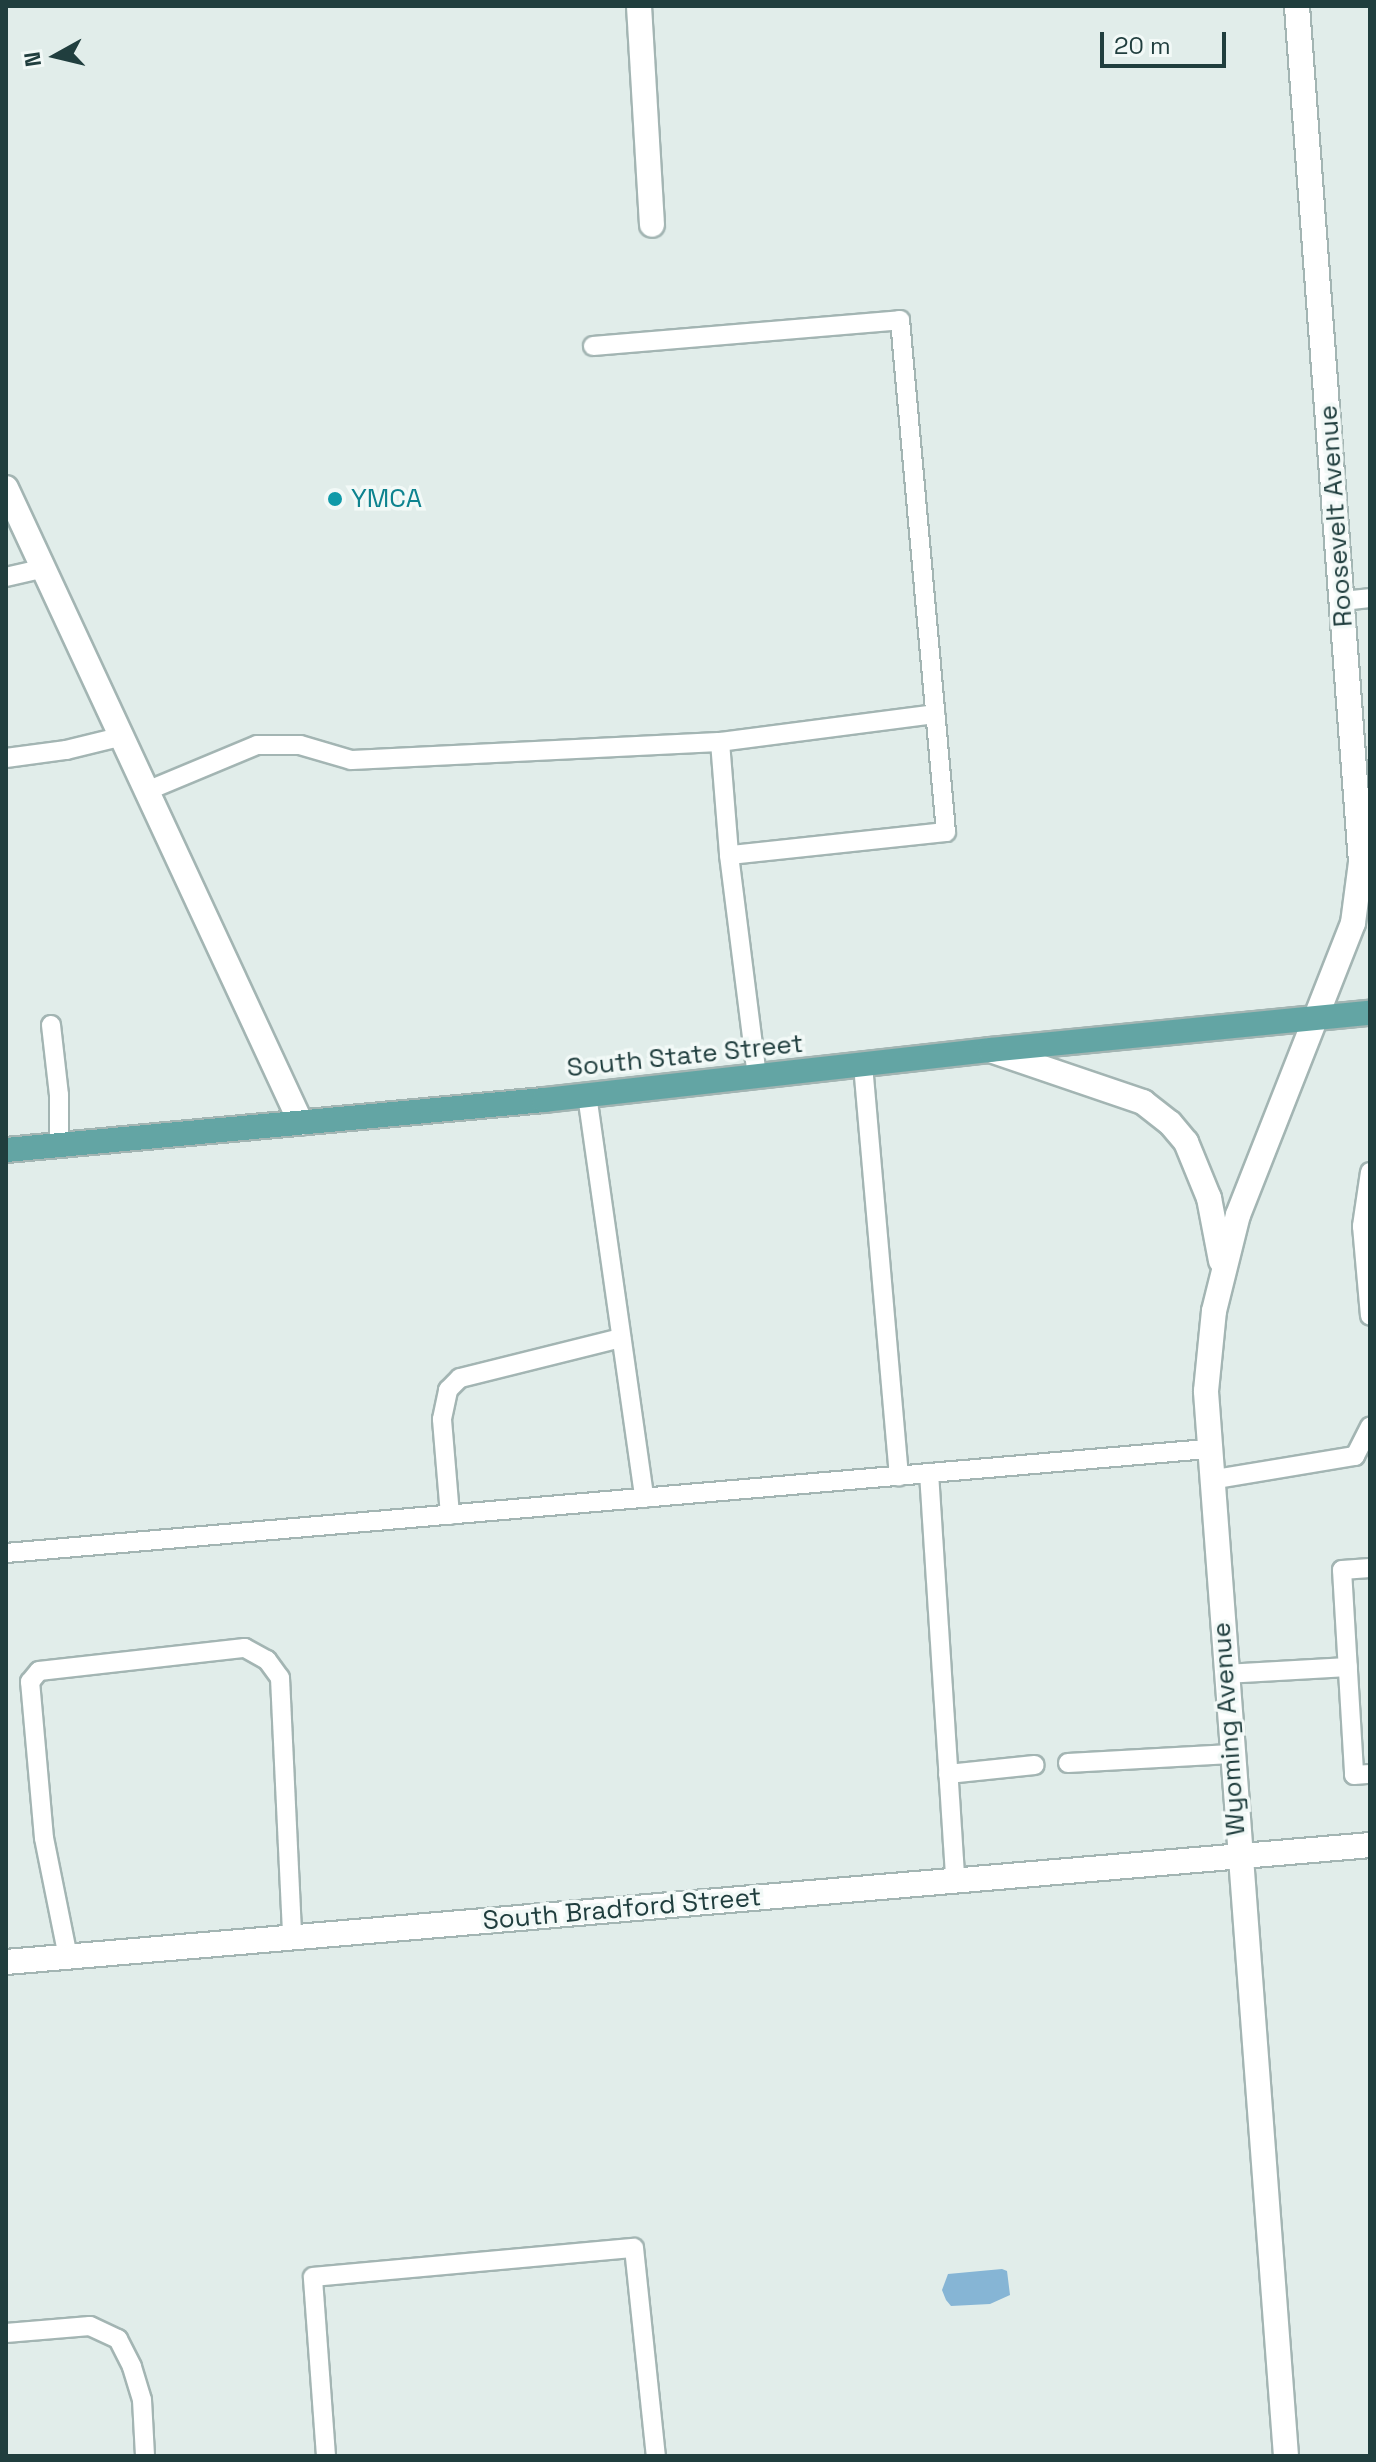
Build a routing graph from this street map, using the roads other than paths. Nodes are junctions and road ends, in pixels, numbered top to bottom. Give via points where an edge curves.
1 (639, 6) edge
2 (1297, 6) edge
3 (652, 225) dead end
4 (593, 346) dead end
5 (6, 488) edge
6 (44, 568) junction
7 (6, 577) edge
8 (1370, 598) edge
9 (1342, 601) junction
10 (935, 714) junction
11 (123, 736) junction
12 (720, 742) junction
13 (6, 758) edge
14 (149, 790) junction
15 (729, 855) junction
16 (1370, 1013) edge
17 (1313, 1019) junction
18 (51, 1025) dead end
19 (990, 1050) junction
20 (863, 1065) junction
21 (757, 1077) junction
22 (587, 1095) junction
23 (301, 1123) junction
24 (59, 1145) junction
25 (6, 1150) edge
26 (1370, 1172) edge
27 (1222, 1270) junction
28 (1370, 1316) edge
29 (621, 1338) junction
30 (1370, 1427) edge
31 (1208, 1449) junction
32 (929, 1473) junction
33 (899, 1476) junction
34 (1210, 1480) junction
35 (644, 1498) junction
36 (450, 1515) junction
37 (6, 1553) edge
38 (1370, 1568) edge
39 (1348, 1667) junction
40 (1225, 1674) junction
41 (1231, 1754) junction
42 (1068, 1763) dead end
43 (1035, 1765) dead end
44 (948, 1774) junction
45 (1370, 1774) edge
46 (1370, 1845) edge
47 (1238, 1854) junction
48 (955, 1879) junction
49 (292, 1937) junction
50 (68, 1957) junction
51 (6, 1962) edge
52 (6, 2333) edge
53 (656, 2450) edge
54 (145, 2456) edge
55 (326, 2456) edge
56 (1286, 2456) edge

1 - 3 street
2 - 9 street, Roosevelt Avenue
4 - 10 lane via 900,320
5 - 6 street
6 - 7 lane
6 - 11 street
8 - 9 lane
9 - 17 street, Roosevelt Avenue via 1361,862 1353,923
10 - 12 lane
10 - 15 lane via 946,832
11 - 13 lane
11 - 14 street
12 - 14 lane via 351,760 300,745 257,745
12 - 15 lane
14 - 23 street
15 - 21 lane
16 - 17 main road, South State Street
17 - 19 main road, South State Street
17 - 27 street, Wyoming Avenue
18 - 24 lane
19 - 20 main road, South State Street
19 - 27 street via 1143,1102 1170,1123 1186,1142 1209,1198
20 - 21 main road, South State Street
20 - 33 lane
21 - 22 main road, South State Street
22 - 23 main road, South State Street
22 - 29 lane
23 - 24 main road, South State Street
24 - 25 main road, South State Street
26 - 28 lane via 1362,1226
27 - 31 street, Wyoming Avenue via 1208,1356
29 - 35 lane
29 - 36 lane via 460,1378 448,1390 442,1419
30 - 34 lane via 1355,1456
31 - 32 lane
31 - 34 street, Wyoming Avenue
32 - 33 lane
32 - 44 lane
33 - 35 lane
34 - 40 street, Wyoming Avenue
35 - 36 lane
36 - 37 lane
38 - 39 lane via 1342,1570
39 - 40 lane
39 - 45 lane via 1354,1775
40 - 41 street, Wyoming Avenue
41 - 42 lane
41 - 47 street, Wyoming Avenue
43 - 44 lane
44 - 48 lane
46 - 47 street, South Bradford Street
47 - 48 street, South Bradford Street
47 - 56 street, Wyoming Avenue
48 - 49 street, South Bradford Street
49 - 50 street, South Bradford Street
49 - 50 lane via 280,1678 267,1660 245,1648 39,1671 30,1682 44,1838
50 - 51 street, South Bradford Street
52 - 54 lane via 90,2326 118,2339 142,2400
53 - 55 lane via 634,2248 313,2277

